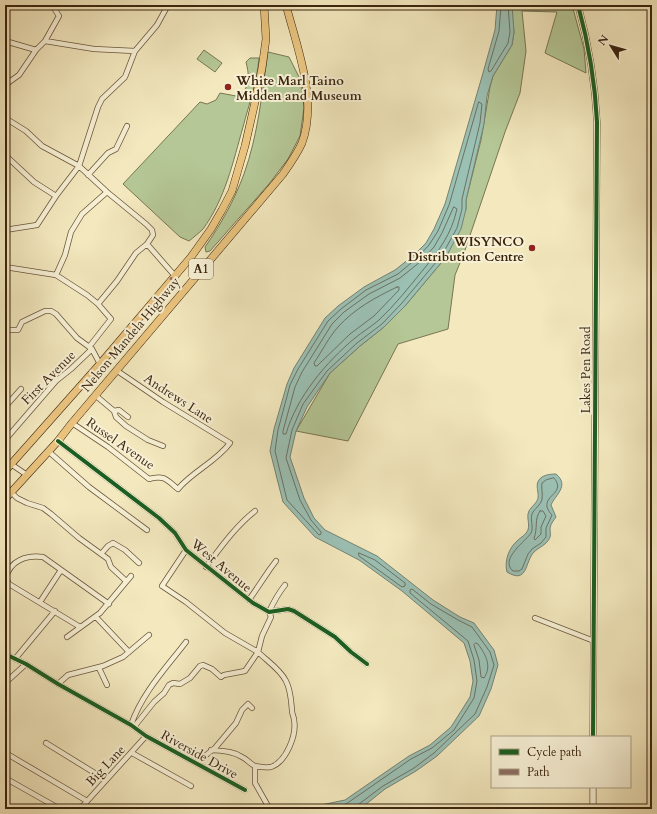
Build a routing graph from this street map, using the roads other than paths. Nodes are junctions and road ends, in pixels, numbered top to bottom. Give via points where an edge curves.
1 (50, 5) edge
2 (168, 5) edge
3 (264, 5) edge
4 (286, 5) edge
5 (578, 5) edge
6 (5, 41) edge
7 (45, 41) junction
8 (36, 50) junction
9 (135, 51) junction
10 (5, 85) edge
11 (5, 118) edge
12 (127, 126) dead end
13 (5, 155) edge
14 (79, 166) junction
15 (88, 175) junction
16 (107, 192) junction
17 (56, 196) junction
18 (5, 230) edge
19 (147, 244) junction
20 (5, 267) edge
21 (56, 275) junction
22 (175, 276) junction
23 (98, 304) junction
24 (5, 330) edge
25 (90, 348) junction
26 (100, 364) junction
27 (116, 370) junction
28 (22, 389) dead end
29 (95, 395) junction
30 (5, 407) edge
31 (114, 411) junction
32 (128, 417) dead end
33 (72, 422) junction
34 (5, 440) edge
35 (58, 441) junction
36 (163, 446) dead end
37 (48, 451) junction
38 (8, 462) edge
39 (5, 471) edge
40 (27, 475) junction
41 (178, 489) joint
42 (11, 492) junction
43 (5, 499) edge
44 (255, 511) dead end
45 (147, 530) dead end
46 (186, 550) junction
47 (101, 554) junction
48 (276, 561) dead end
49 (139, 563) dead end
50 (206, 567) junction
51 (61, 570) junction
52 (131, 576) dead end
53 (126, 581) junction
54 (285, 585) dead end
55 (249, 600) junction
56 (40, 602) junction
57 (109, 604) junction
58 (55, 611) junction
59 (268, 612) junction
60 (96, 617) junction
61 (535, 618) dead end
62 (80, 627) junction
63 (149, 635) dead end
64 (67, 637) dead end
65 (594, 641) junction
66 (186, 642) dead end
67 (128, 652) junction
68 (258, 652) junction
69 (5, 654) edge
70 (15, 659) junction
71 (26, 664) junction
72 (367, 664) dead end
73 (99, 668) junction
74 (5, 683) edge
75 (58, 684) junction
76 (107, 685) dead end
77 (252, 708) dead end
78 (132, 726) junction
79 (146, 736) junction
80 (593, 736) edge
81 (46, 743) dead end
82 (211, 750) junction
83 (132, 753) junction
84 (9, 755) dead end
85 (196, 764) junction
86 (255, 766) junction
87 (5, 778) edge
88 (106, 780) junction
89 (192, 786) dead end
90 (593, 788) edge
91 (245, 790) dead end
92 (84, 805) edge
93 (268, 806) dead end
94 (60, 809) edge
95 (90, 809) edge
96 (593, 809) edge

1 - 7 street via 59,16
2 - 9 street via 157,25
3 - 22 highway, Nelson Mandela Highway / A1 via 266,39 262,68 232,191 211,229
4 - 27 highway, Nelson Mandela Highway / A1 via 308,95 307,122 298,150 283,174
5 - 65 street, Lakes Pen Road via 592,68 596,122
6 - 8 street
7 - 8 street
7 - 9 street via 94,49
8 - 10 street via 19,75
9 - 14 street via 124,77 98,106
11 - 14 street via 26,131 42,146
12 - 15 street via 116,149 108,152
13 - 17 street via 34,182
14 - 15 street
14 - 17 street
15 - 16 street
16 - 19 street via 152,230 153,235
16 - 21 street via 82,214 71,232
17 - 18 street via 37,225
19 - 22 street
19 - 23 street via 136,253
20 - 21 street
21 - 23 street
22 - 26 highway, Nelson Mandela Highway / A1
23 - 25 street, First Avenue via 111,319
24 - 25 street via 18,330 22,322 45,311 51,311
25 - 26 street
25 - 34 street, First Avenue via 71,370 56,381
26 - 38 highway, Nelson Mandela Highway / A1
27 - 29 highway, Nelson Mandela Highway / A1
27 - 41 street, Andrews Lane via 230,443 218,457
28 - 30 street
29 - 31 street
29 - 33 highway, Nelson Mandela Highway / A1
31 - 32 street via 119,410
31 - 36 street via 116,417 126,426
33 - 35 highway, Nelson Mandela Highway / A1
33 - 41 street, Russel Avenue via 149,479 165,478
35 - 37 highway, Nelson Mandela Highway / A1
35 - 46 street, West Avenue via 159,518 175,533
37 - 40 highway, Nelson Mandela Highway / A1
37 - 45 street via 89,487
38 - 39 highway, Nelson Mandela Highway / A1
38 - 40 street
40 - 42 highway, Nelson Mandela Highway / A1
42 - 43 highway, Nelson Mandela Highway / A1
42 - 47 street via 27,503 43,508
44 - 50 street via 232,533
46 - 50 street, West Avenue
46 - 68 street via 162,586 225,633
47 - 49 street via 113,543
47 - 53 street
48 - 55 street
50 - 55 street, West Avenue
51 - 56 street
51 - 56 street via 43,557 34,556 21,559 10,568 6,578 9,584
51 - 57 street
52 - 53 street
53 - 57 street
54 - 59 street
55 - 59 street, West Avenue
56 - 58 street
57 - 60 street
58 - 62 street
58 - 70 street
59 - 68 street via 271,617
59 - 72 street via 288,609 294,611 335,637
60 - 62 street
60 - 67 street
61 - 65 street
62 - 64 street
63 - 67 street
65 - 80 street, Lakes Pen Road
66 - 78 street via 147,692 135,713
67 - 73 street
68 - 78 street via 245,670 222,677 212,669 200,666 190,678 180,684 169,685
68 - 86 street via 287,682 294,730 287,752 280,762 269,768
69 - 70 street, Riverside Drive
70 - 71 street, Riverside Drive
71 - 74 street
71 - 75 street, Riverside Drive
73 - 75 street via 68,675
73 - 76 street
75 - 78 street, Riverside Drive
77 - 82 street via 248,704 242,710 236,723
78 - 79 street, Riverside Drive
79 - 83 street, Big Lane
79 - 85 street, Riverside Drive
81 - 88 street
82 - 85 street
82 - 86 street via 234,752
83 - 88 street, Big Lane
83 - 89 street
84 - 92 street
85 - 91 street, Riverside Drive
86 - 93 street via 255,783
87 - 94 street
88 - 92 street, Big Lane
90 - 96 street
92 - 95 street

